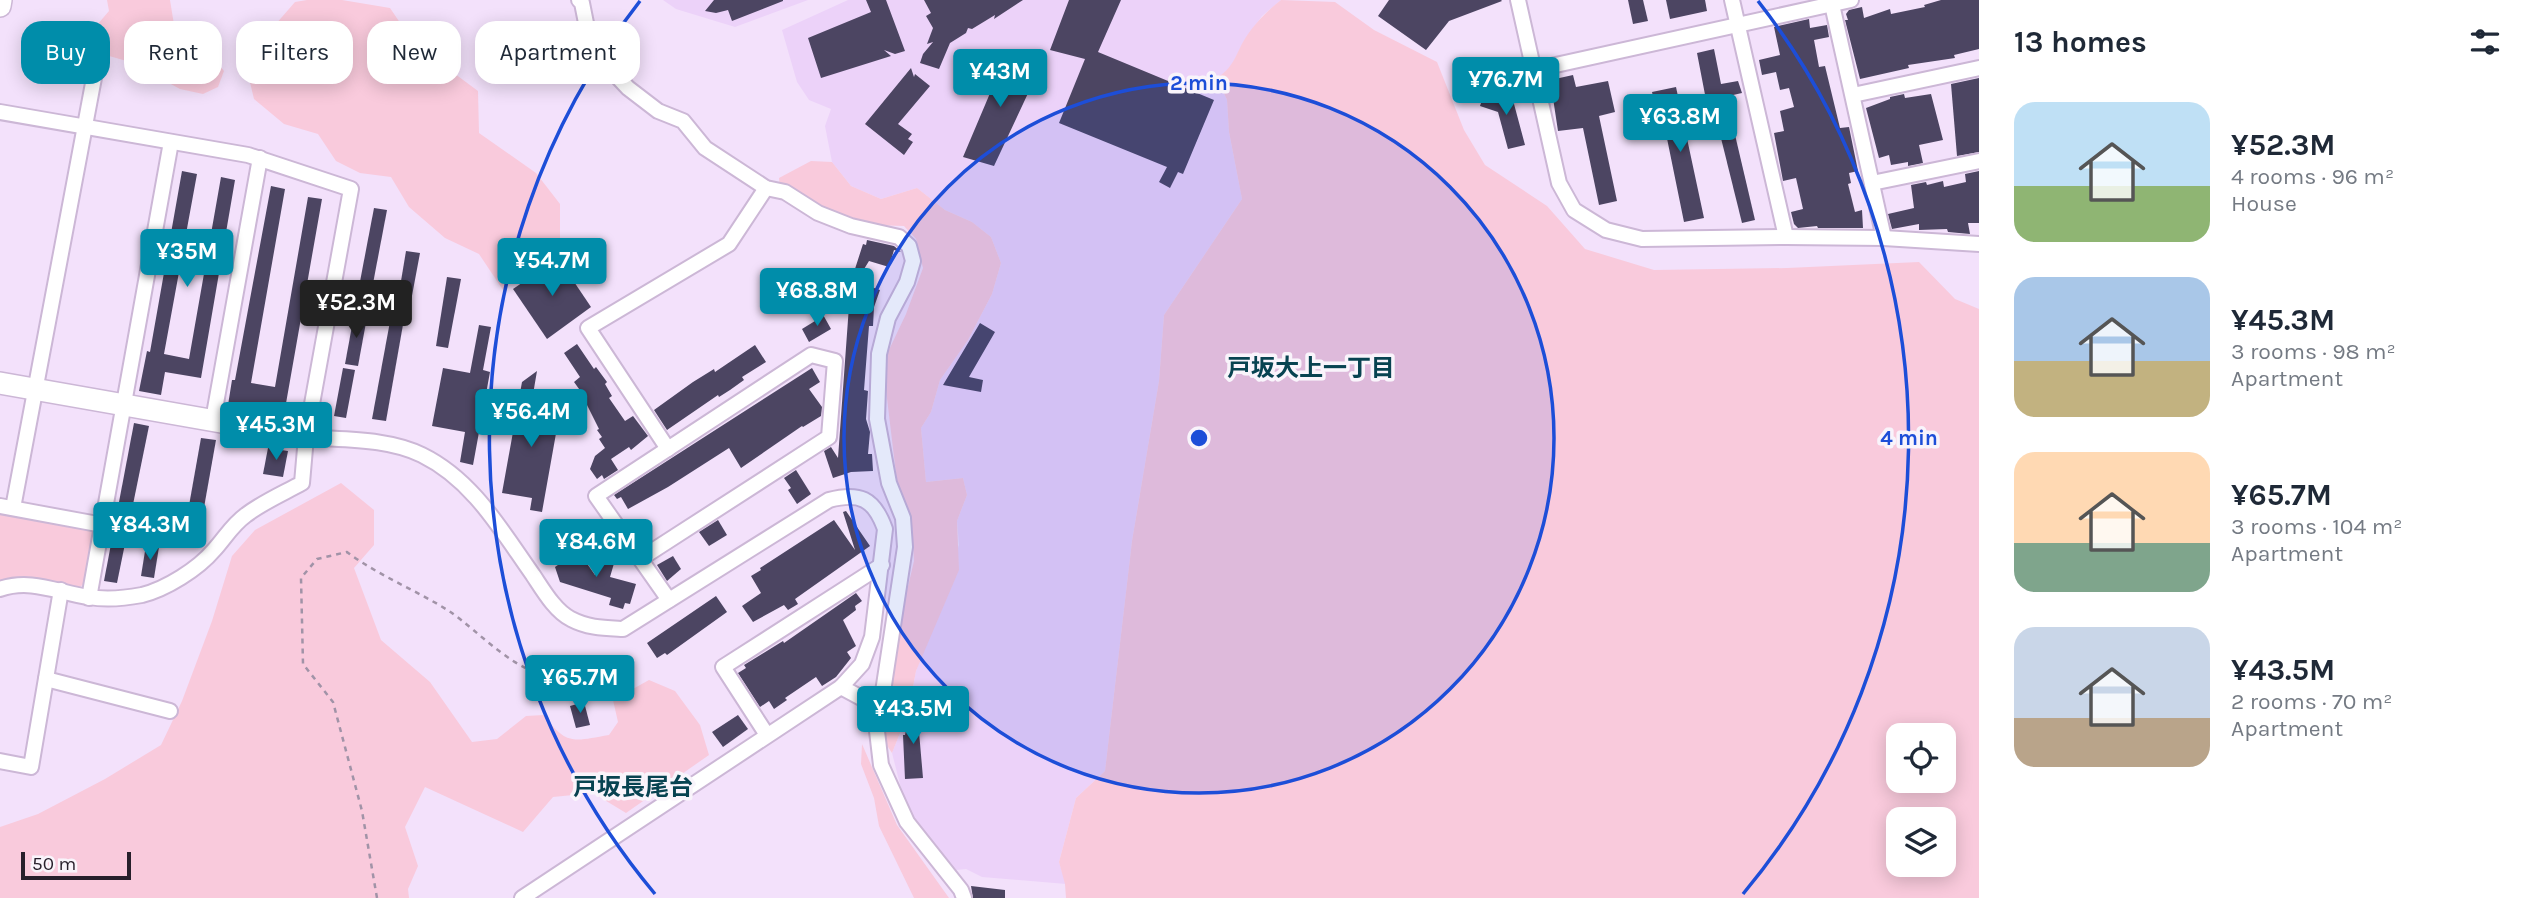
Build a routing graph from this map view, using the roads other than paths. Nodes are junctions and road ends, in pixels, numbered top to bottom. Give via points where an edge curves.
1 (1, 0) edge
2 (579, 0) edge
3 (1518, 0) edge
4 (1732, 0) edge
5 (1851, 0) edge
6 (1832, 2) edge
7 (0, 6) edge
8 (1737, 26) junction
9 (1979, 68) edge
10 (1533, 69) junction
11 (93, 84) edge
12 (1853, 95) junction
13 (0, 112) edge
14 (84, 126) junction
15 (171, 142) junction
16 (260, 158) junction
17 (1979, 161) edge
18 (1872, 183) junction
19 (766, 188) junction
20 (1786, 237) junction
21 (1884, 238) junction
22 (1979, 244) edge
23 (0, 383) edge
24 (35, 390) junction
25 (125, 405) junction
26 (213, 420) junction
27 (306, 437) junction
28 (668, 449) junction
29 (7, 507) edge
30 (103, 524) junction
31 (640, 559) junction
32 (882, 565) junction
33 (0, 589) edge
34 (61, 590) junction
35 (89, 597) junction
36 (669, 600) junction
37 (46, 679) junction
38 (841, 687) junction
39 (880, 708) junction
40 (170, 711) dead end
41 (768, 735) junction
42 (0, 761) edge
43 (523, 898) edge
44 (964, 898) edge

1 - 7 street
2 - 19 street via 588,33 628,88 658,111 682,121 705,148
3 - 10 street
4 - 8 street
5 - 6 street
6 - 8 street
6 - 12 street
8 - 10 street
8 - 20 street
9 - 12 street
10 - 20 street via 1559,183 1574,210 1606,230 1642,239
11 - 14 street
12 - 18 street
13 - 14 street
14 - 15 street
14 - 24 street
15 - 16 street
15 - 25 street
16 - 26 street
16 - 27 street via 351,189
17 - 18 street
18 - 21 street
19 - 28 street via 729,244 588,328
19 - 39 street via 785,192 818,213 851,226 899,237 909,246 913,261 888,318 879,354 877,419 905,547
20 - 21 street
21 - 22 street
23 - 24 street
24 - 25 street
24 - 29 street
25 - 26 street
25 - 30 street
26 - 27 street
27 - 35 street via 302,483 247,514 192,569 144,594
27 - 36 street via 393,445 446,469 488,510 568,618 593,628 623,629
28 - 31 street via 596,496
28 - 31 street via 811,355 835,361 829,437
29 - 30 street
30 - 35 street
31 - 36 street
32 - 36 street via 884,529 879,513 867,500 846,495 829,500
32 - 38 street via 873,637 862,664
32 - 41 street via 723,667
33 - 34 street via 36,585
34 - 35 street
34 - 37 street
37 - 40 street
37 - 42 street via 31,767
38 - 39 street
38 - 41 street
39 - 44 street via 881,765 907,822
41 - 43 street

